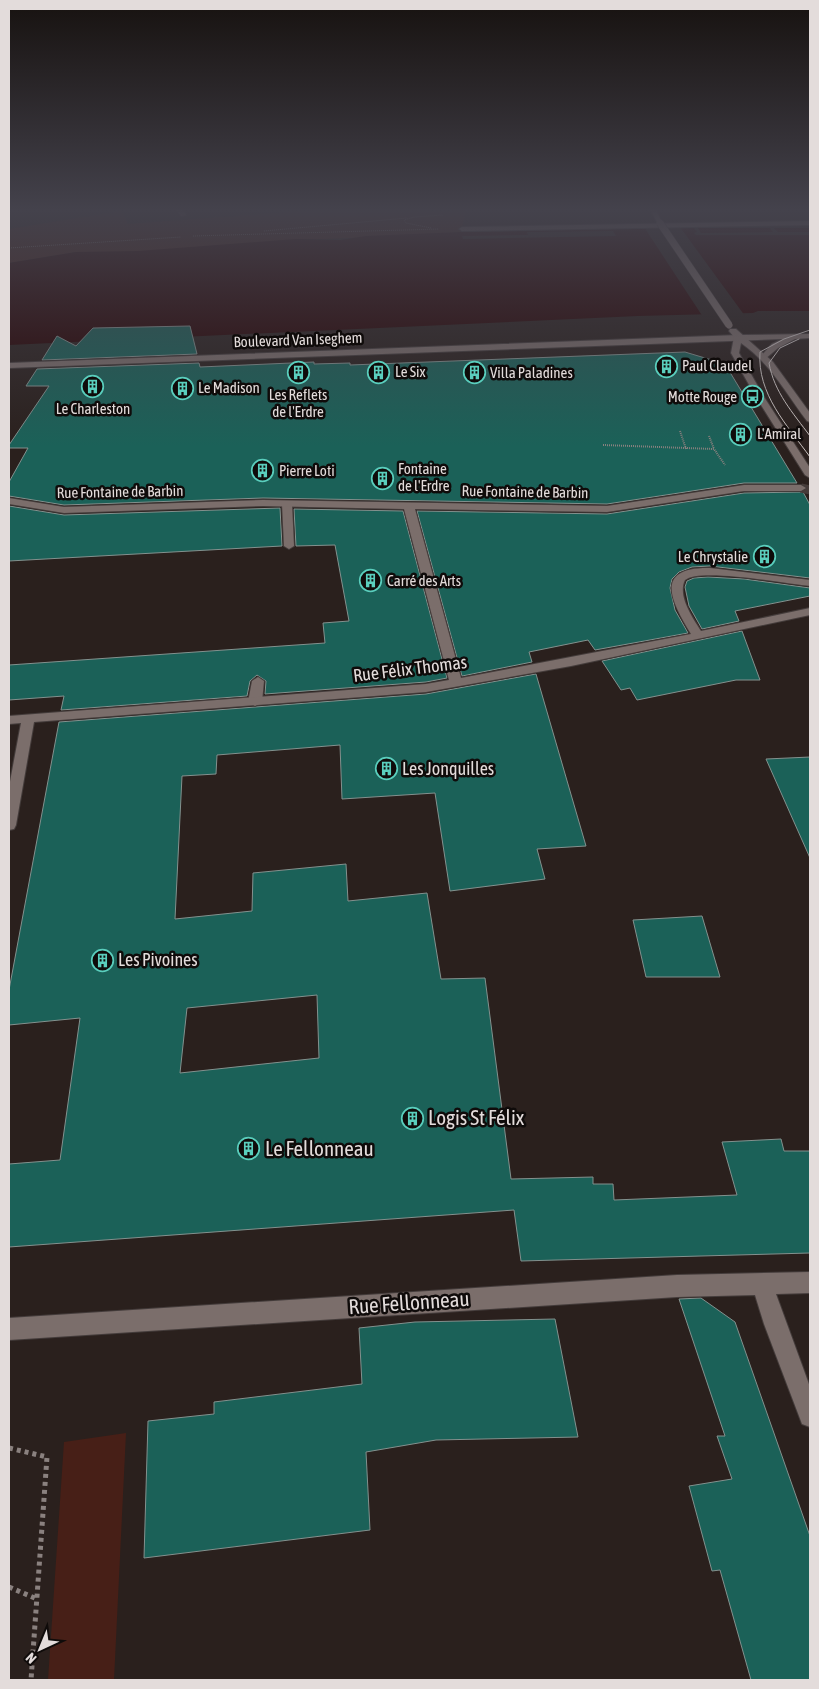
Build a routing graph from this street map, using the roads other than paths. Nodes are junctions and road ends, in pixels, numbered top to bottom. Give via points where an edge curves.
1 (704, 288) edge
2 (810, 336) edge
3 (738, 337) junction
4 (794, 337) junction
5 (764, 357) junction
6 (9, 366) edge
7 (810, 420) edge
8 (810, 475) tunnel mouth
9 (800, 488) tunnel mouth
10 (9, 501) edge
11 (287, 504) junction
12 (409, 507) junction
13 (289, 546) dead end
14 (810, 583) edge
15 (810, 612) edge
16 (698, 636) junction
17 (258, 682) dead end
18 (456, 683) junction
19 (255, 702) junction
20 (9, 720) edge
21 (28, 720) junction
22 (9, 825) edge
23 (810, 1283) edge
24 (764, 1285) junction
25 (9, 1329) edge
26 (810, 1416) edge

1 - 3 street, bridge
2 - 4 street, Boulevard Van Iseghem
3 - 4 street, Boulevard Van Iseghem
3 - 5 street
3 - 6 street, Boulevard Van Iseghem
3 - 8 street via 734,352
4 - 5 street via 775,346
5 - 7 street
9 - 12 street, Rue Fontaine de Barbin via 744,488 607,509
10 - 11 street, Rue Fontaine de Barbin via 64,510
11 - 12 street, Rue Fontaine de Barbin
11 - 13 street
12 - 18 street
14 - 16 street via 710,572 685,574 679,578 677,592 686,617
15 - 16 street, Rue Félix Thomas
16 - 18 street, Rue Félix Thomas
17 - 19 street
18 - 19 street, Rue Félix Thomas via 390,692
19 - 21 street, Rue Félix Thomas
20 - 21 street, Rue Félix Thomas
21 - 22 street
23 - 24 street, Rue Fellonneau
24 - 25 street, Rue Fellonneau via 677,1286
24 - 26 street via 775,1324

